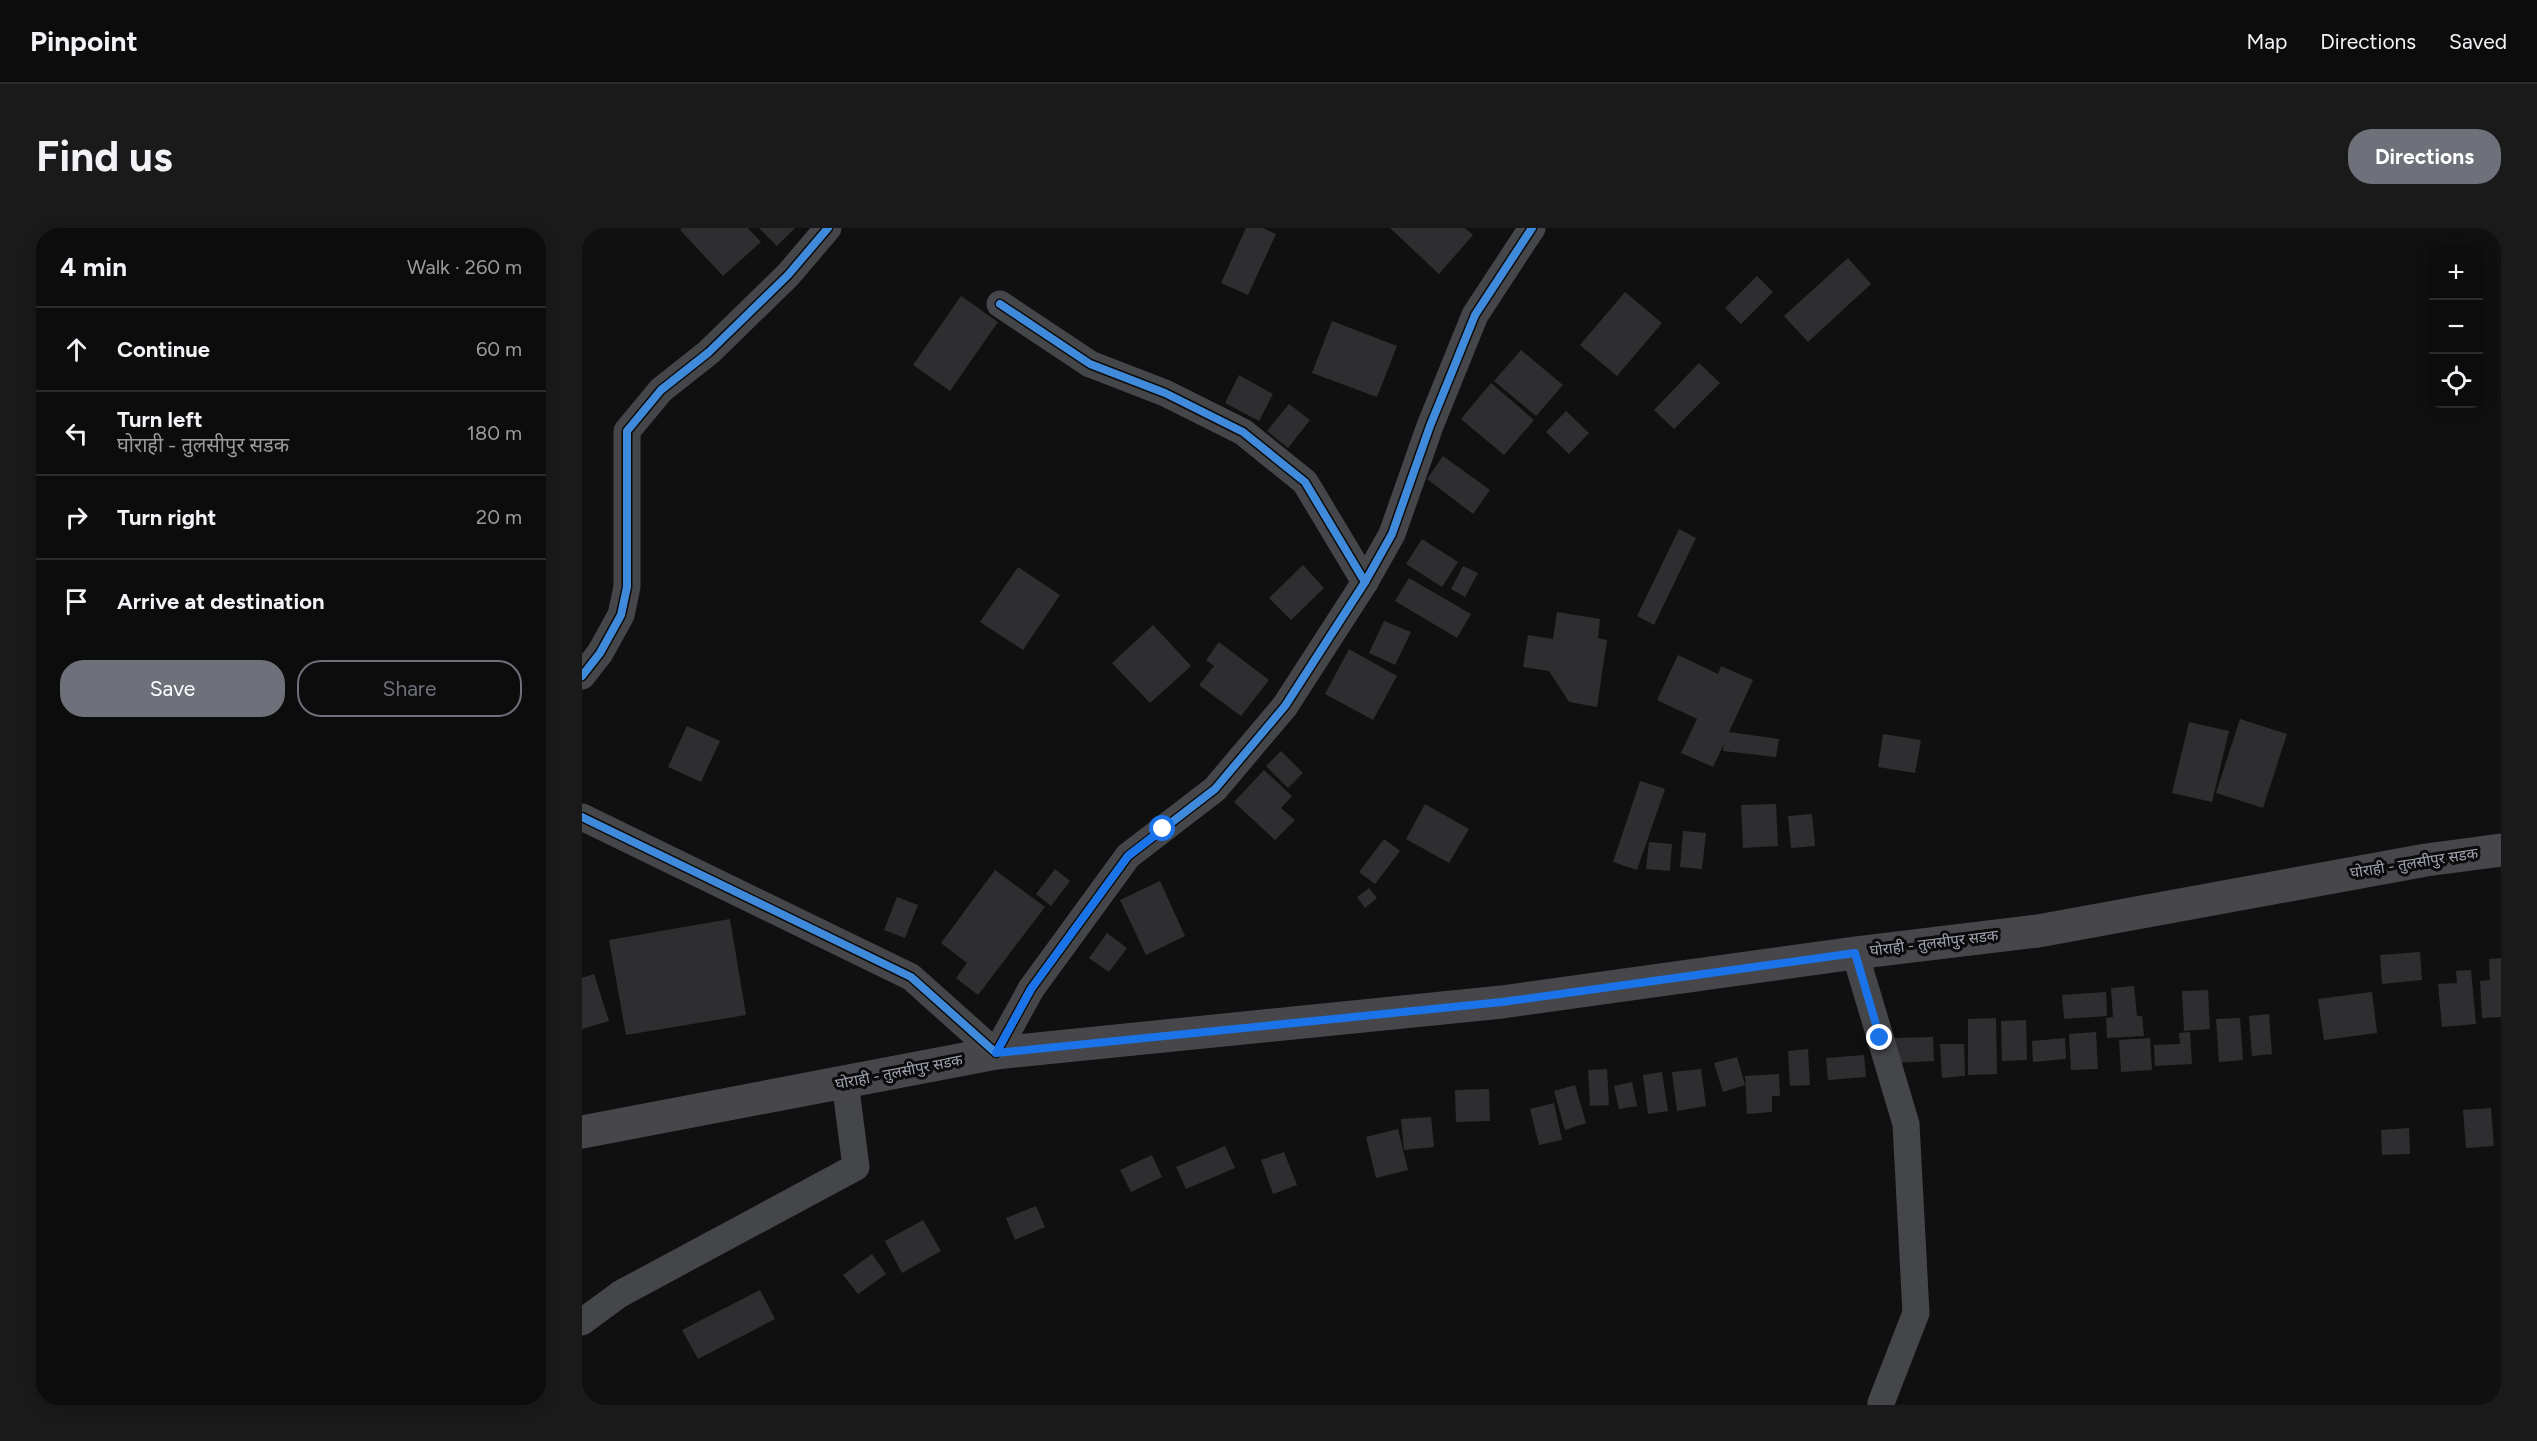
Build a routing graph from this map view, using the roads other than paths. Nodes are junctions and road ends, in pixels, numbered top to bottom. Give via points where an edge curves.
1 (828, 228) edge
2 (1532, 228) edge
3 (1000, 304) dead end
4 (1365, 582) junction
5 (582, 676) edge
6 (582, 817) edge
7 (2501, 850) edge
8 (1855, 953) junction
9 (996, 1053) junction
10 (845, 1082) junction
11 (582, 1132) edge
12 (582, 1322) edge
13 (1881, 1403) dead end

1 - 5 street via 788,275 661,390 627,431 625,596 621,615
2 - 4 street via 1475,315 1392,534
3 - 4 street via 1090,364 1165,393 1243,432 1305,482
4 - 9 street via 1285,706 1215,789 1128,856 1031,989
6 - 9 street via 911,977
7 - 8 main road, घोराही - तुलसीपुर सडक via 2426,860 2038,931
8 - 9 main road, घोराही - तुलसीपुर सडक via 1502,1002
8 - 13 street via 1906,1124 1916,1313
9 - 10 main road, घोराही - तुलसीपुर सडक
10 - 11 main road, घोराही - तुलसीपुर सडक
10 - 12 street via 856,1167 620,1294

